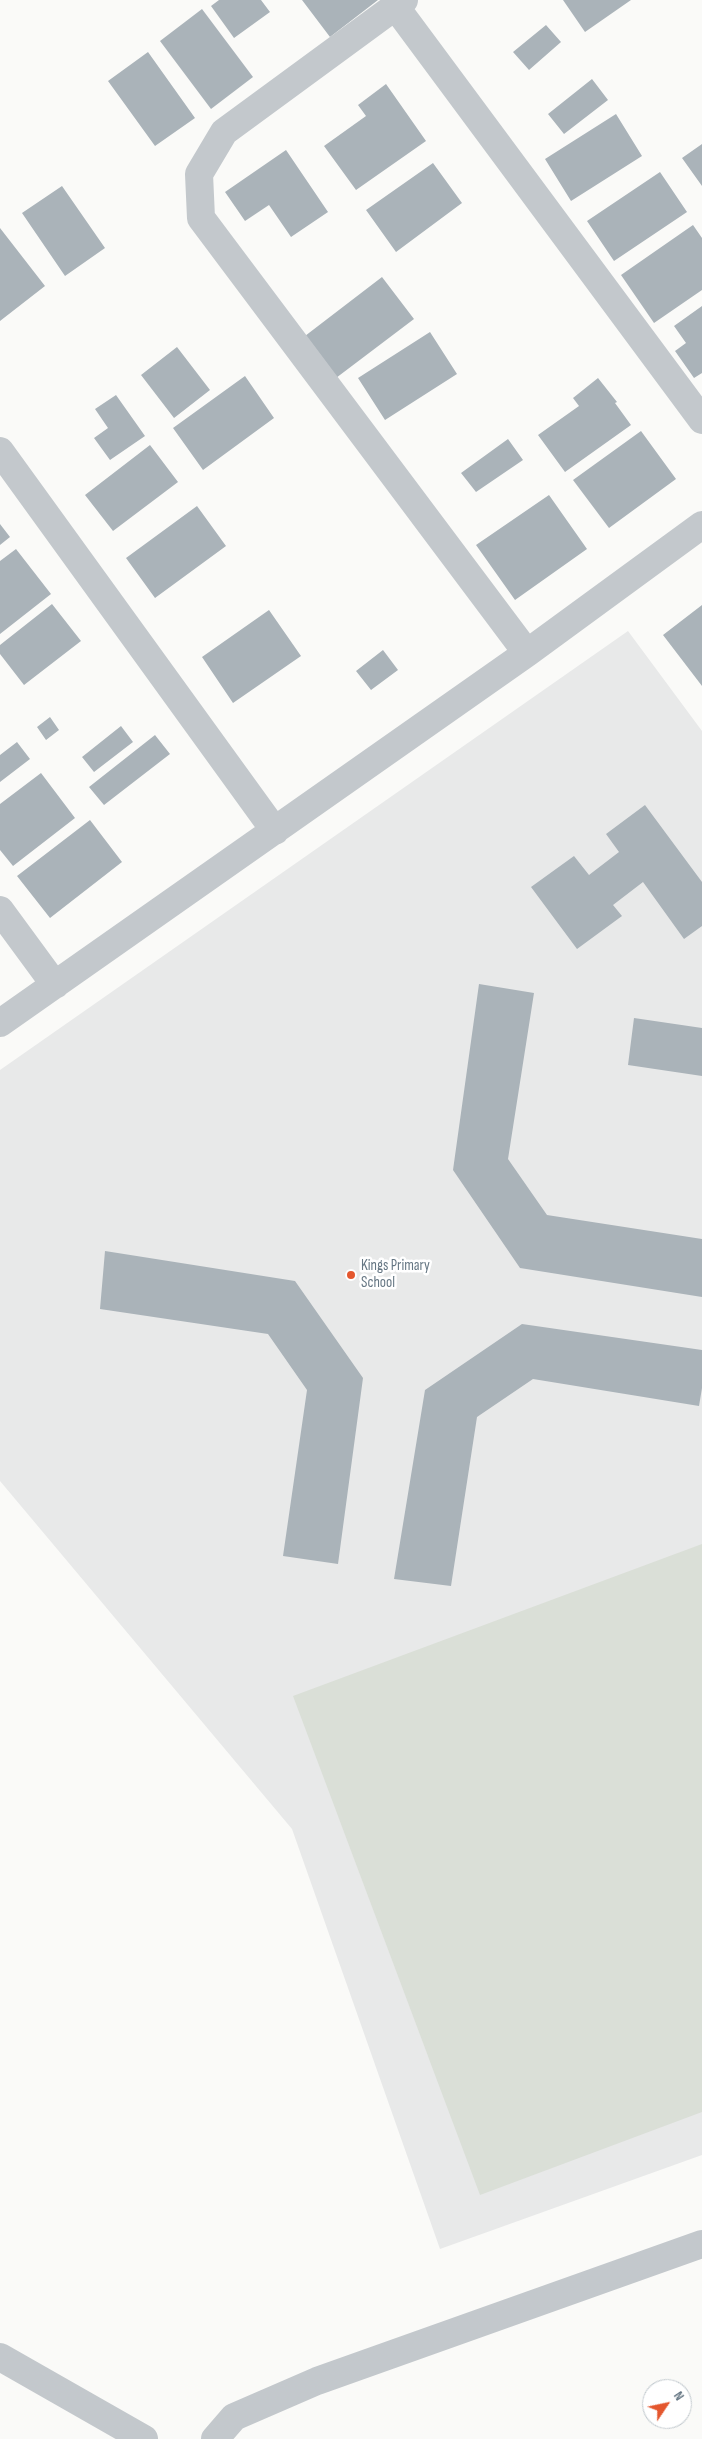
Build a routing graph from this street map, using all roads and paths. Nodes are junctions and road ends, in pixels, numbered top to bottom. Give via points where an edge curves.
1 (400, 3) edge
2 (702, 420) edge
3 (0, 451) edge
4 (702, 525) edge
5 (527, 654) junction
6 (275, 831) junction
7 (0, 910) edge
8 (55, 985) junction
9 (0, 1023) edge
10 (702, 2244) edge
11 (0, 2357) edge
12 (144, 2439) edge
13 (215, 2439) edge

1 - 2 street
1 - 5 street via 224,132 199,174 200,218
3 - 6 street
4 - 5 street
5 - 6 street
6 - 8 street
7 - 8 street
8 - 9 street
10 - 13 street via 317,2381 234,2417
11 - 12 street

